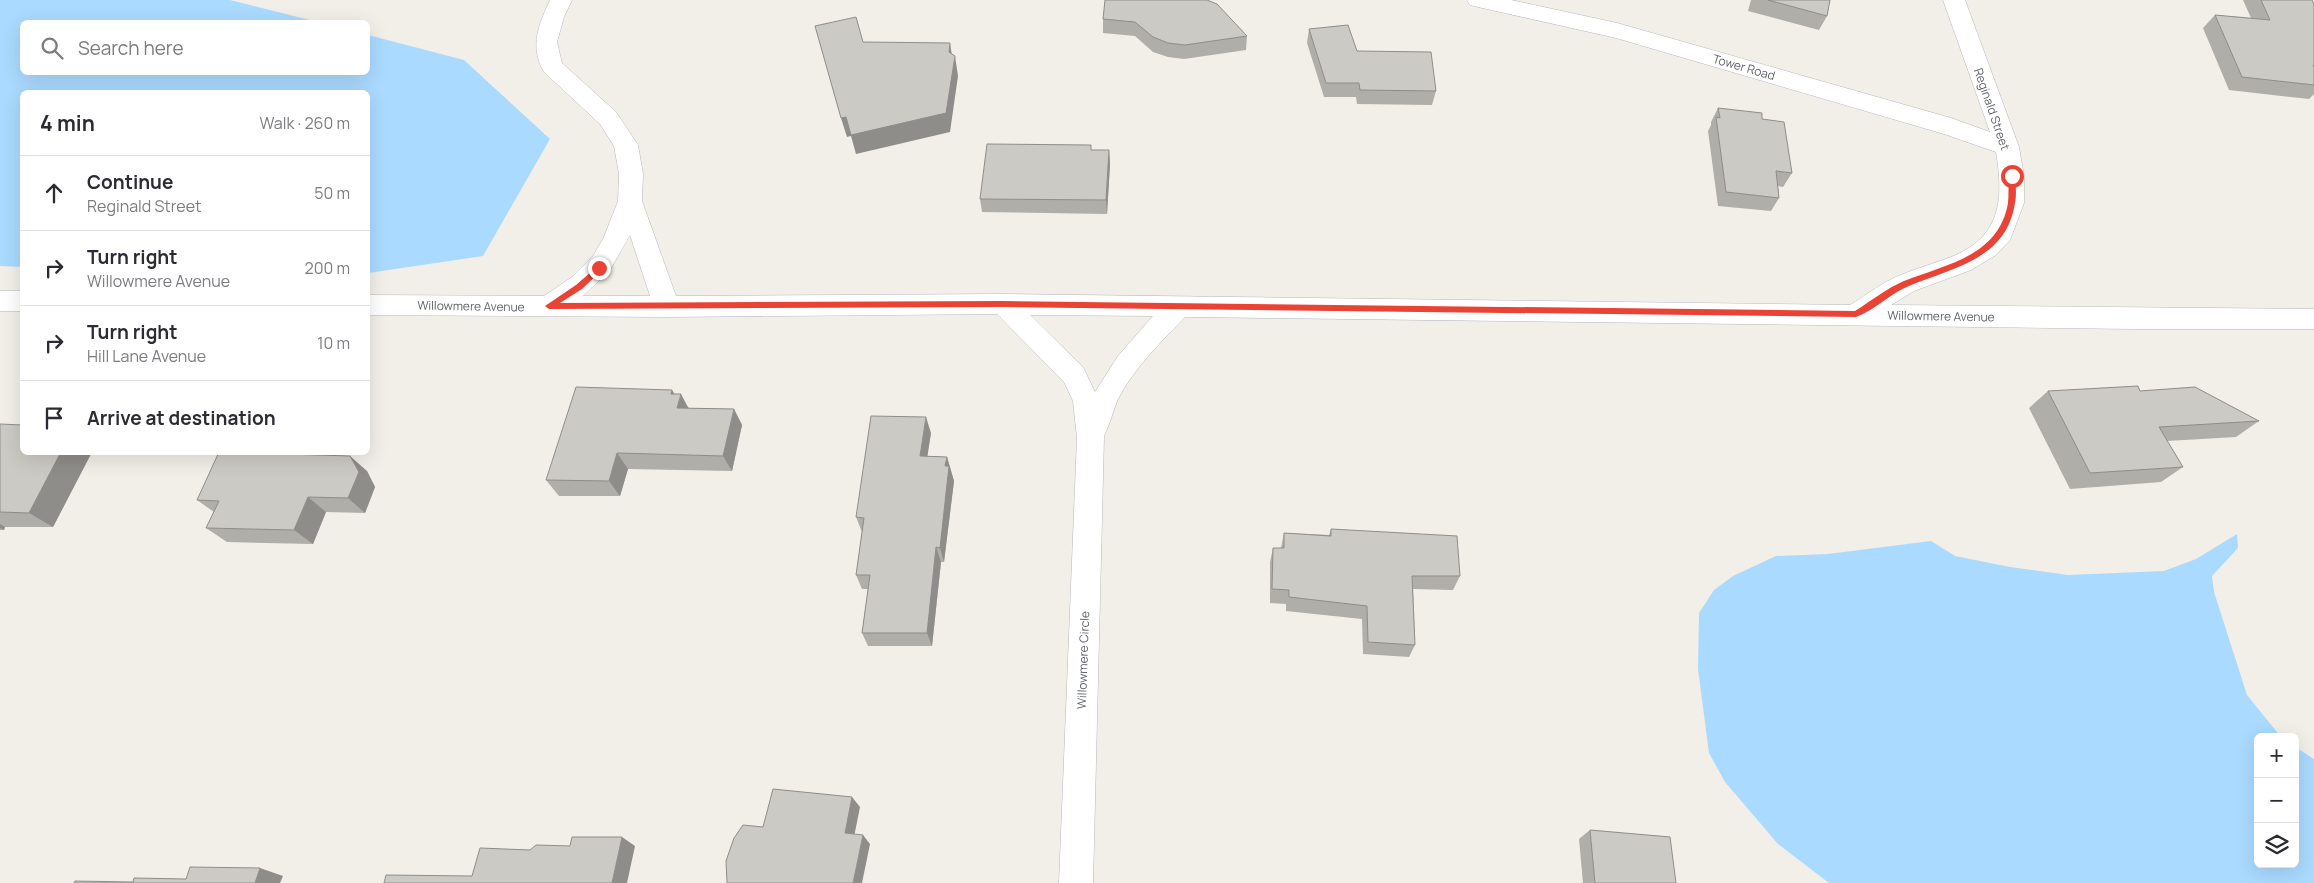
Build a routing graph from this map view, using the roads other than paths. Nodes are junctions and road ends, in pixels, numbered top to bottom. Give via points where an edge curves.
1 (561, 0) edge
2 (1478, 0) edge
3 (1954, 0) edge
4 (2007, 147) junction
5 (630, 201) junction
6 (0, 301) edge
7 (20, 301) edge
8 (370, 304) edge
9 (1003, 304) junction
10 (549, 306) junction
11 (667, 307) junction
12 (1178, 307) junction
13 (1856, 314) junction
14 (2314, 319) edge
15 (1091, 438) junction
16 (1076, 883) edge

1 - 5 street via 546,42 552,66 608,118 626,145 631,174
2 - 4 street, Tower Road via 1618,31 1952,127
3 - 4 street, Reginald Street
4 - 13 street, Reginald Street via 2012,203 2001,234 1987,248 1962,263 1905,284
5 - 10 street via 618,238 599,268 579,287
5 - 11 street
6 - 7 street
8 - 10 street, Willowmere Avenue
9 - 11 street, Willowmere Avenue
9 - 12 street, Willowmere Avenue
9 - 15 street, Willowmere Circle via 1074,375 1086,401
10 - 11 street, Willowmere Avenue
12 - 13 street, Willowmere Avenue
12 - 15 street, Willowmere Circle via 1130,356 1099,406
13 - 14 street, Willowmere Avenue
15 - 16 street, Willowmere Circle

